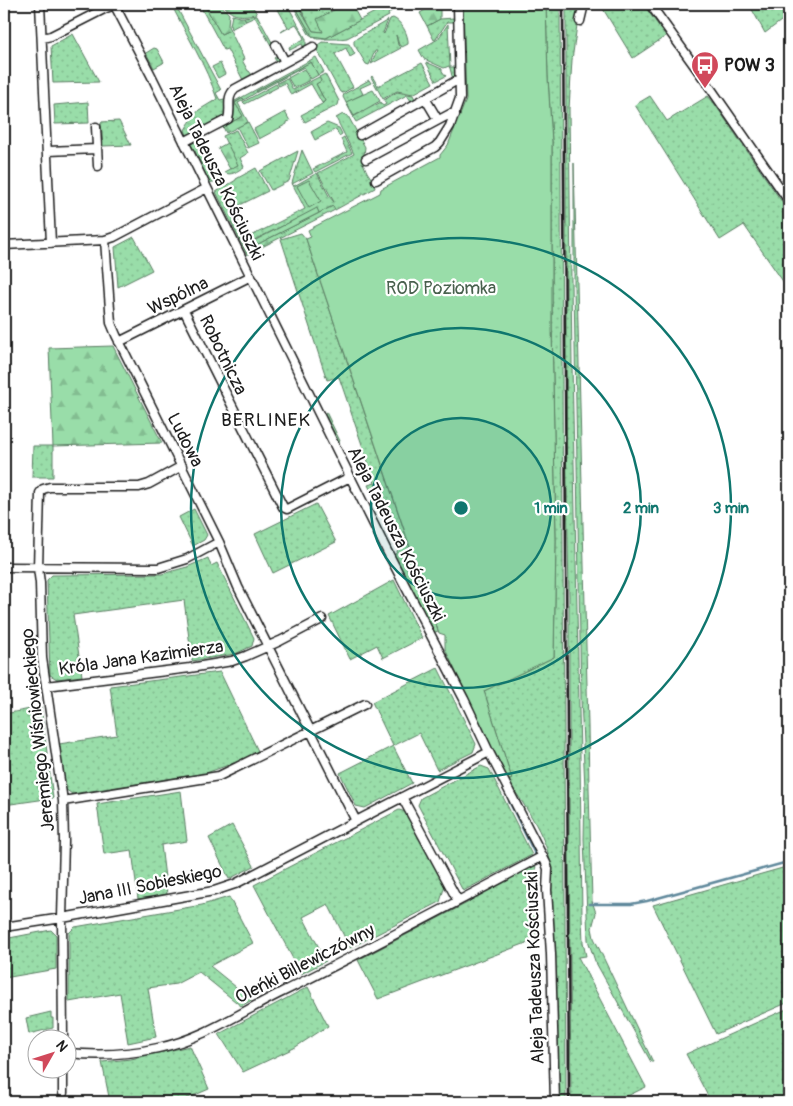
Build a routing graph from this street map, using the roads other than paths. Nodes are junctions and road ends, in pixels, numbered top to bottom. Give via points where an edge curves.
1 (40, 4) edge
2 (116, 4) edge
3 (458, 4) edge
4 (584, 4) edge
5 (650, 4) edge
6 (580, 21) dead end
7 (42, 38) junction
8 (276, 45) dead end
9 (313, 47) dead end
10 (284, 62) junction
11 (459, 81) junction
12 (426, 98) junction
13 (455, 115) junction
14 (438, 120) junction
15 (96, 127) dead end
16 (360, 135) dead end
17 (184, 142) junction
18 (97, 149) junction
19 (48, 151) junction
20 (366, 158) dead end
21 (98, 166) dead end
22 (376, 180) dead end
23 (207, 188) junction
24 (789, 201) edge
25 (106, 240) junction
26 (51, 243) junction
27 (4, 246) edge
28 (251, 276) junction
29 (184, 310) junction
30 (119, 342) junction
31 (182, 466) junction
32 (350, 477) junction
33 (219, 542) junction
34 (4, 567) edge
35 (38, 568) junction
36 (322, 619) dead end
37 (268, 646) junction
38 (46, 686) junction
39 (365, 704) dead end
40 (311, 731) junction
41 (489, 752) junction
42 (402, 797) junction
43 (63, 801) junction
44 (356, 821) junction
45 (543, 856) junction
46 (458, 901) junction
47 (62, 918) junction
48 (4, 927) edge
49 (63, 1028) edge
50 (78, 1054) edge
51 (63, 1078) edge
52 (63, 1093) dead end
53 (555, 1102) edge

1 - 7 street
2 - 7 street
2 - 17 street, Aleja Tadeusza Kościuszki
3 - 11 street
4 - 6 street
5 - 24 street
7 - 19 street
8 - 10 street
9 - 10 street
10 - 17 street via 232,92 228,119
11 - 12 street
11 - 13 street via 460,98
12 - 14 street
12 - 16 street
13 - 14 street
13 - 22 street via 437,145
14 - 20 street
15 - 18 street
17 - 23 street, Aleja Tadeusza Kościuszki
18 - 19 street
18 - 21 street
19 - 26 street
23 - 25 street
23 - 28 street, Aleja Tadeusza Kościuszki
25 - 26 street
25 - 30 street, Ludowa via 112,323
26 - 27 street
28 - 29 street, Wspólna
28 - 32 street, Aleja Tadeusza Kościuszki
29 - 30 street, Wspólna
29 - 32 street, Robotnicza via 283,507 287,509
30 - 31 street, Ludowa
31 - 33 street, Ludowa
31 - 35 street, Jeremiego Wiśniowieckiego via 138,487 43,489 39,497
32 - 41 street, Aleja Tadeusza Kościuszki
33 - 35 street via 186,559 158,568
33 - 37 street, Ludowa
34 - 35 street
35 - 38 street, Jeremiego Wiśniowieckiego
36 - 37 street
37 - 38 street, Króla Jana Kazimierza via 222,663
37 - 40 street, Ludowa
38 - 43 street, Jeremiego Wiśniowieckiego
39 - 40 street
40 - 43 street via 219,776
40 - 44 street, Ludowa
41 - 42 street, Jana III Sobieskiego
41 - 45 street, Aleja Tadeusza Kościuszki
42 - 44 street, Jana III Sobieskiego
42 - 46 street
43 - 47 street, Jeremiego Wiśniowieckiego
44 - 47 street, Jana III Sobieskiego via 235,884 214,891
45 - 46 street, Oleńki Billewiczówny
45 - 53 street, Aleja Tadeusza Kościuszki via 548,869
46 - 50 street, Oleńki Billewiczówny via 190,1039 126,1053
47 - 48 street, Jana III Sobieskiego
47 - 49 street, Jeremiego Wiśniowieckiego
51 - 52 street

